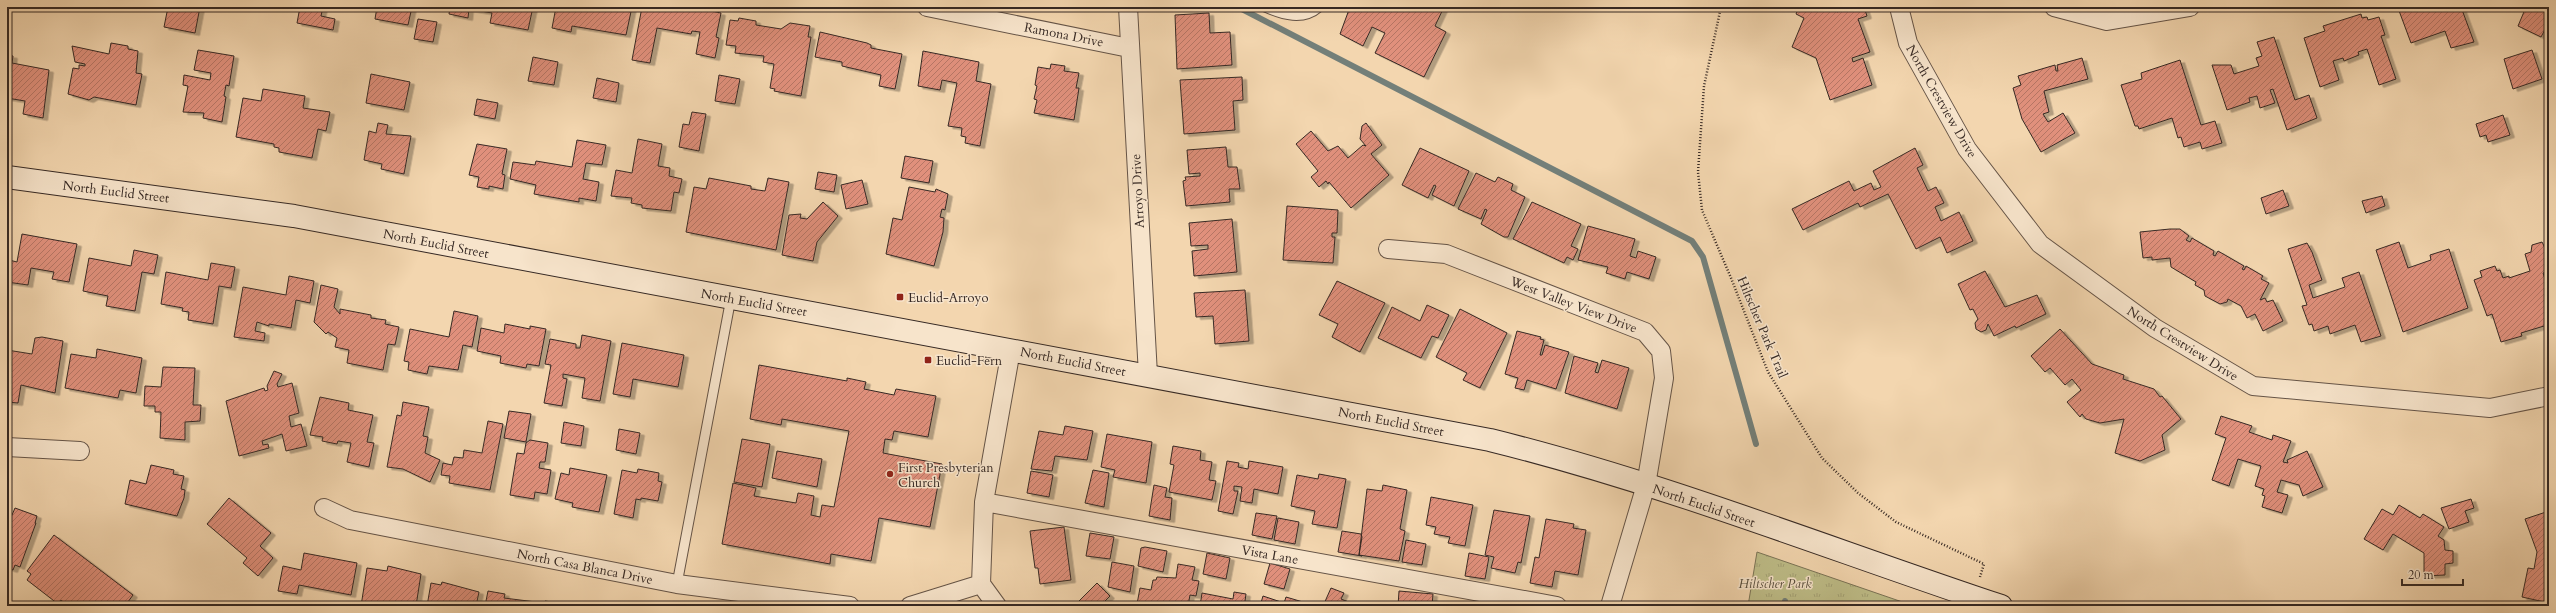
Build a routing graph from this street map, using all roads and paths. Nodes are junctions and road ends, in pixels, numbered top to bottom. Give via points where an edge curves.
1 (927, 7) edge
2 (1128, 7) edge
3 (1265, 7) edge
4 (1319, 7) edge
5 (1721, 7) edge
6 (1899, 7) edge
7 (2054, 7) edge
8 (2190, 7) edge
9 (1129, 48) junction
10 (7, 177) edge
11 (1388, 248) dead end
12 (731, 298) junction
13 (1011, 350) junction
14 (1148, 375) junction
15 (2549, 396) edge
16 (7, 448) edge
17 (80, 451) dead end
18 (1646, 485) junction
19 (984, 502) junction
20 (324, 508) dead end
21 (676, 584) junction
22 (981, 584) junction
23 (1974, 597) junction
24 (850, 606) edge
25 (910, 606) edge
26 (997, 606) edge
27 (1557, 606) edge
28 (1610, 606) edge
29 (2001, 606) edge

1 - 9 street, Ramona Drive
2 - 9 street, Arroyo Drive
3 - 4 lane via 1289,15 1311,14
5 - 23 path, Hiltscher Park Trail via 1704,86 1698,172 1702,210 1768,372 1822,458 1858,493 1896,522 1984,564
6 - 15 street, North Crestview Drive via 1908,43 1967,149 2040,244 2161,332 2253,386 2490,408
7 - 8 street via 2107,21
9 - 14 street, Arroyo Drive
10 - 12 main road, North Euclid Street via 294,216
11 - 18 street, West Valley View Drive via 1446,254 1645,332 1661,351 1664,378
12 - 13 main road, North Euclid Street
12 - 21 lane
13 - 14 main road, North Euclid Street
13 - 19 street
14 - 18 main road, North Euclid Street via 1490,440 1543,453
16 - 17 street
18 - 23 main road, North Euclid Street
18 - 28 street, West Valley View Drive
19 - 22 street
19 - 27 street, Vista Lane
20 - 21 street, North Casa Blanca Drive via 350,520
21 - 24 street, North Casa Blanca Drive
22 - 25 street
22 - 26 street
23 - 29 main road, North Euclid Street

